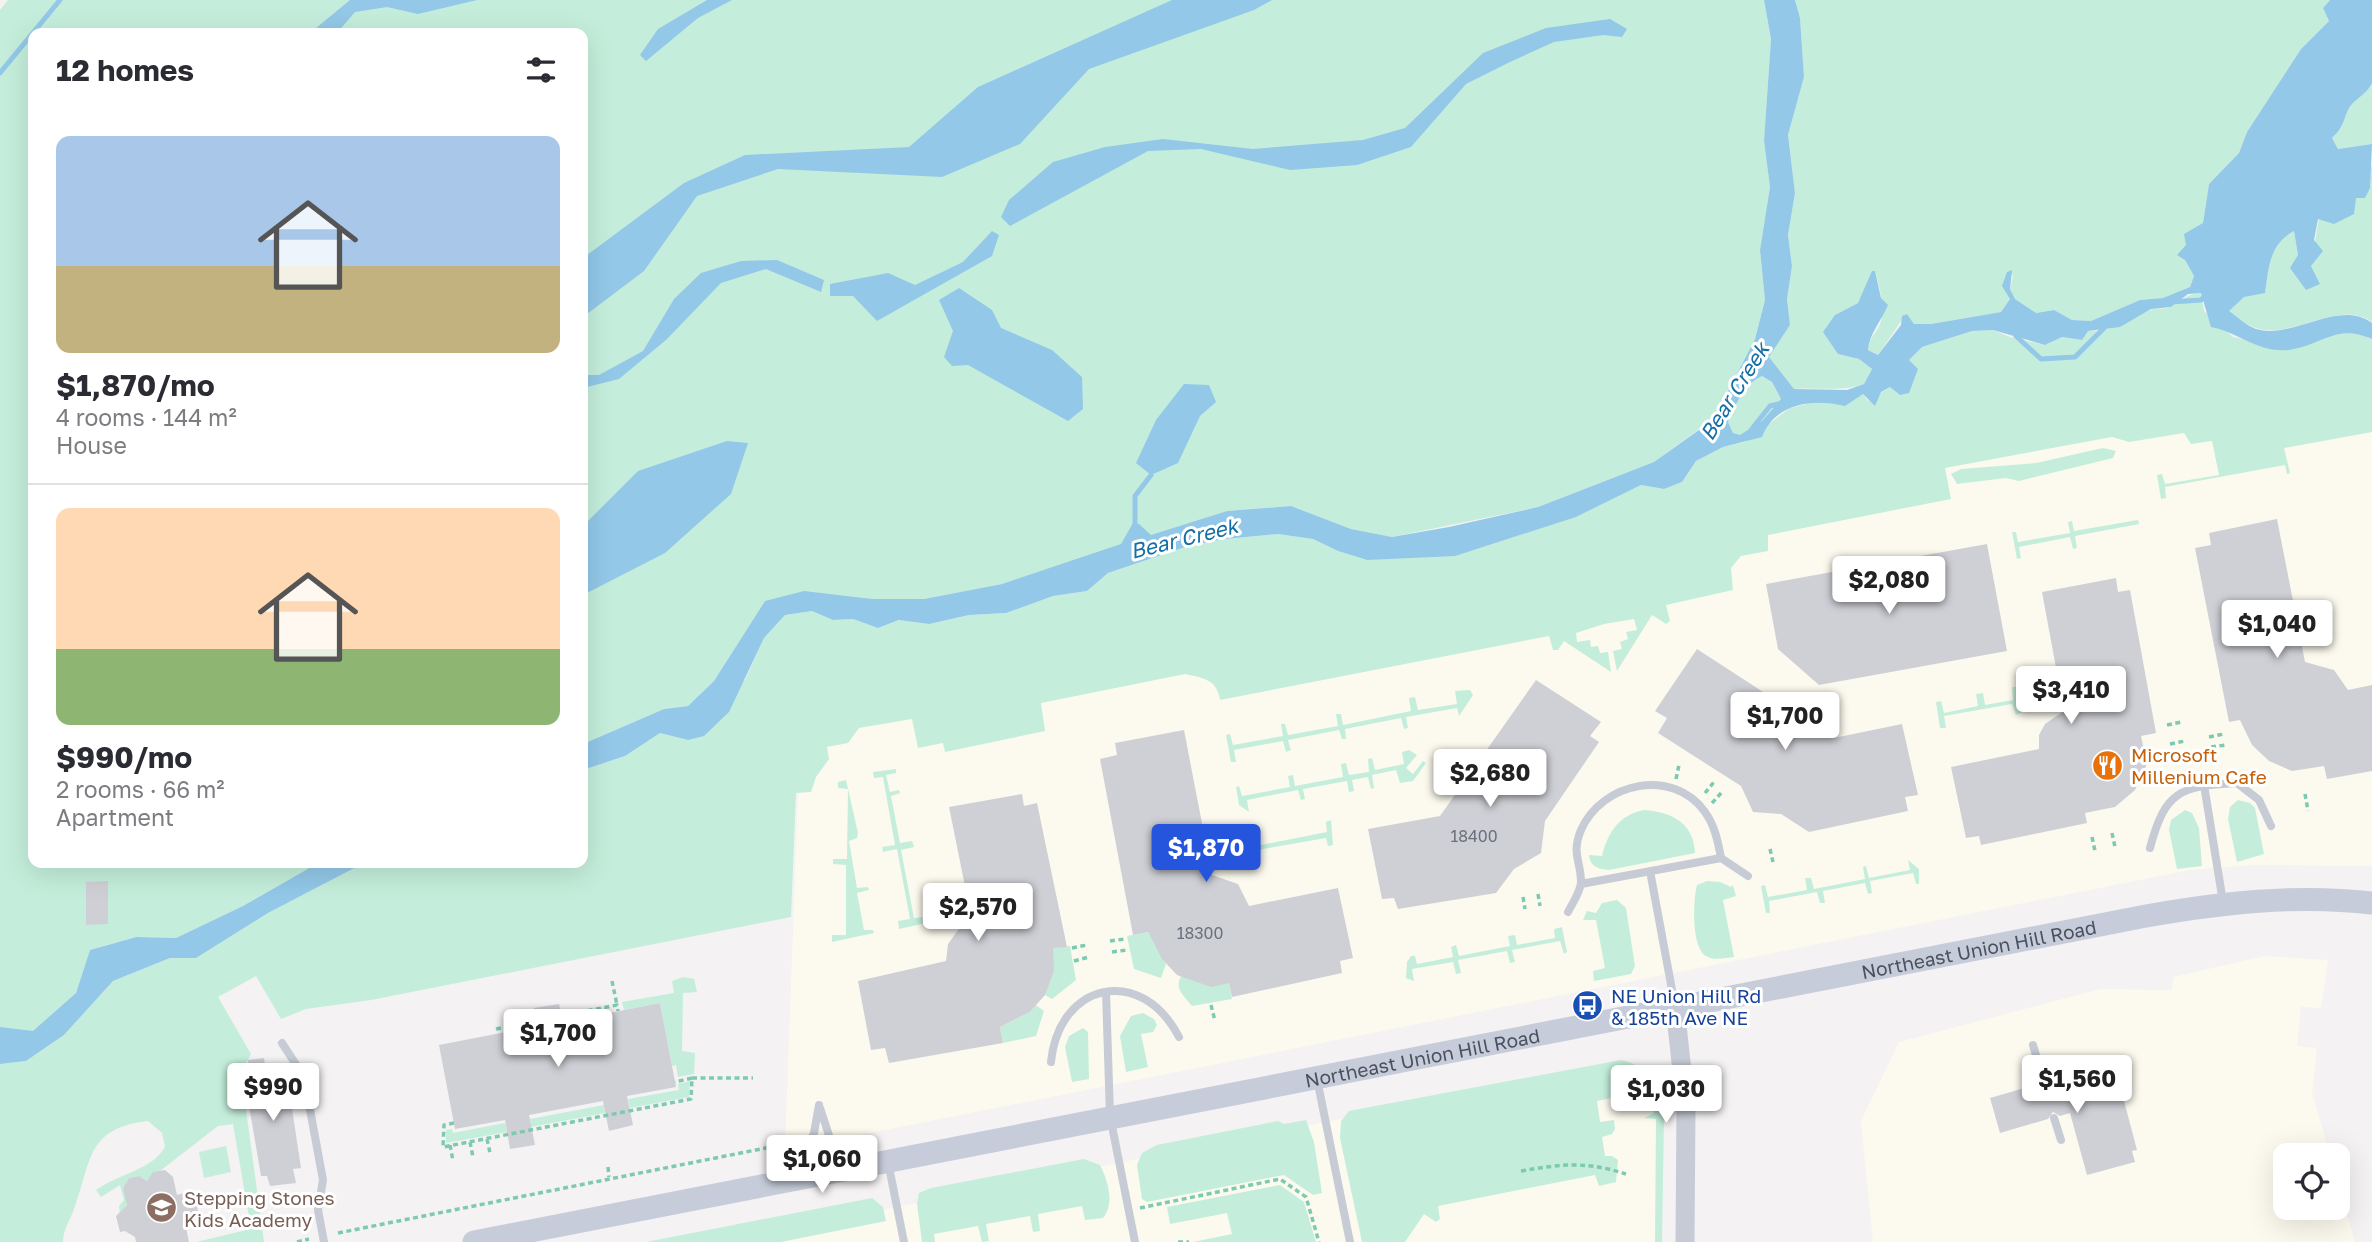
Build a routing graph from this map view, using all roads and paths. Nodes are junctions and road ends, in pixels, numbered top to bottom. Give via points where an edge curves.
1 (2181, 722) dead end
2 (2167, 725) dead end
3 (2224, 734) dead end
4 (2209, 737) dead end
5 (2185, 741) dead end
6 (2170, 744) dead end
7 (2226, 745) dead end
8 (2211, 747) dead end
9 (2187, 752) dead end
10 (2173, 755) dead end
11 (1679, 765) dead end
12 (1675, 781) dead end
13 (1714, 782) dead end
14 (2204, 785) junction
15 (1723, 791) dead end
16 (2305, 794) dead end
17 (1704, 795) dead end
18 (1712, 803) dead end
19 (2308, 811) dead end
20 (2271, 826) dead end
21 (2112, 833) dead end
22 (2092, 836) dead end
23 (2115, 848) dead end
24 (2150, 848) dead end
25 (1770, 849) dead end
26 (2095, 851) dead end
27 (1721, 858) junction
28 (1773, 862) dead end
29 (1650, 871) junction
30 (1748, 876) dead end
31 (1581, 884) junction
32 (1538, 894) dead end
33 (1522, 897) dead end
34 (2223, 902) junction
35 (2372, 903) edge
36 (1540, 906) dead end
37 (1525, 909) dead end
38 (1568, 912) dead end
39 (1125, 939) dead end
40 (1110, 941) dead end
41 (1087, 945) dead end
42 (1072, 948) dead end
43 (1127, 950) dead end
44 (1112, 952) dead end
45 (1089, 957) dead end
46 (1074, 961) dead end
47 (612, 981) dead end
48 (1106, 992) junction
49 (617, 1005) junction
50 (1211, 1005) dead end
51 (1675, 1007) junction
52 (618, 1011) dead end
53 (1215, 1021) dead end
54 (496, 1029) dead end
55 (1179, 1037) dead end
56 (282, 1043) dead end
57 (2033, 1045) dead end
58 (1051, 1062) dead end
59 (1317, 1077) junction
60 (692, 1078) junction
61 (753, 1078) dead end
62 (675, 1082) dead end
63 (2044, 1082) dead end
64 (1110, 1116) junction
65 (2054, 1118) dead end
66 (454, 1123) dead end
67 (487, 1139) junction
68 (2061, 1140) dead end
69 (801, 1141) dead end
70 (470, 1142) junction
71 (450, 1146) junction
72 (490, 1153) dead end
73 (473, 1157) dead end
74 (887, 1159) junction
75 (453, 1161) dead end
76 (608, 1167) dead end
77 (840, 1169) junction
78 (1521, 1171) dead end
79 (1626, 1174) dead end
80 (609, 1177) junction
81 (794, 1179) junction
82 (1128, 1211) junction
83 (338, 1233) dead end
84 (309, 1239) dead end
85 (297, 1242) edge
86 (324, 1242) edge
87 (474, 1242) edge
88 (904, 1242) edge
89 (1135, 1242) edge
90 (1178, 1242) edge
91 (1189, 1242) edge
92 (1320, 1242) edge
93 (1350, 1242) edge
94 (1685, 1242) edge

1 - 2 path
3 - 4 path
5 - 6 path
7 - 8 path
9 - 10 path
11 - 12 path
13 - 17 path
14 - 20 lane via 2237,783 2259,800
14 - 24 lane via 2177,793 2158,817
14 - 34 lane
15 - 18 path
16 - 19 path
21 - 23 path
22 - 26 path
25 - 28 path
27 - 29 lane
27 - 30 lane
27 - 31 lane via 1704,810 1676,789 1635,784 1601,800 1581,829 1575,855
29 - 31 lane
29 - 51 lane
31 - 38 lane
32 - 36 path
33 - 37 path
34 - 35 main road, Northeast Union Hill Road via 2338,899
34 - 51 main road, Northeast Union Hill Road
39 - 40 path
41 - 42 path
43 - 44 path
45 - 46 path
47 - 49 path
48 - 55 lane via 1135,992 1154,1003
48 - 58 lane via 1079,1003 1065,1018 1053,1043
48 - 64 lane
49 - 52 path
49 - 54 path
50 - 53 path
51 - 59 main road, Northeast Union Hill Road
51 - 94 street via 1686,1108
56 - 86 lane via 304,1077 323,1180 318,1210
57 - 63 lane
59 - 64 main road, Northeast Union Hill Road
59 - 93 lane
60 - 61 path
60 - 62 path
60 - 67 path via 691,1099
64 - 74 main road, Northeast Union Hill Road
64 - 82 lane
65 - 68 lane
66 - 71 path via 444,1125 443,1147
67 - 70 path
67 - 72 path
69 - 80 path
70 - 71 path
70 - 73 path
71 - 75 path
74 - 77 main road, Northeast Union Hill Road
74 - 88 lane
76 - 80 path
77 - 81 main road, Northeast Union Hill Road
77 - 81 lane via 819,1105 814,1133
78 - 79 path via 1563,1164 1597,1165
80 - 83 path
81 - 87 main road, Northeast Union Hill Road
82 - 89 lane
82 - 92 path via 1280,1179 1306,1196
84 - 85 path
90 - 91 path

